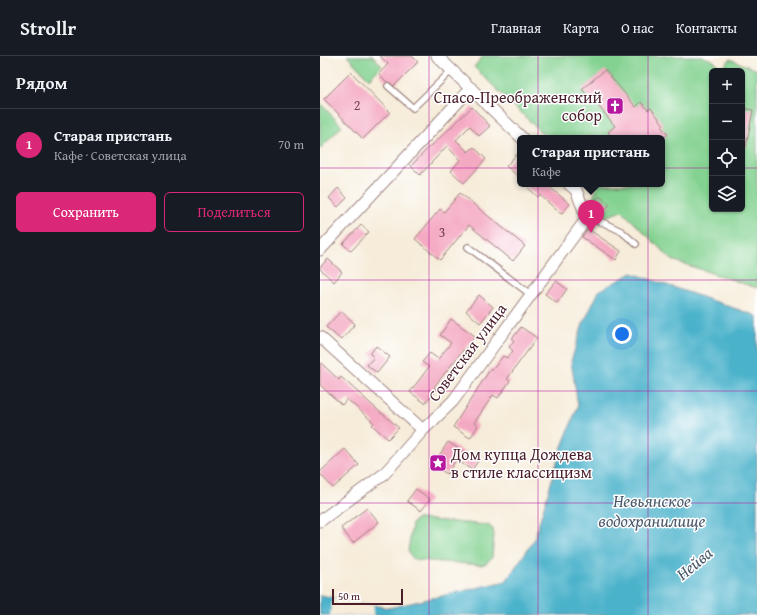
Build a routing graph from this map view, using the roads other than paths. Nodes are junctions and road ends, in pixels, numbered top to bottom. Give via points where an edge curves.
1 (437, 56) edge
2 (452, 70) junction
3 (388, 86) dead end
4 (470, 88) junction
5 (519, 135) edge
6 (572, 187) edge
7 (586, 218) junction
8 (636, 244) dead end
9 (468, 247) dead end
10 (320, 250) edge
11 (530, 294) junction
12 (320, 337) edge
13 (423, 430) junction
14 (320, 521) edge

1 - 2 street
2 - 3 lane via 413,108
2 - 4 street
4 - 5 street
4 - 10 street
6 - 7 street via 576,190
7 - 8 lane via 621,231
7 - 11 street, Советская улица
9 - 11 lane
11 - 13 street, Советская улица via 453,401
12 - 13 street
13 - 14 street, Советская улица via 384,474

